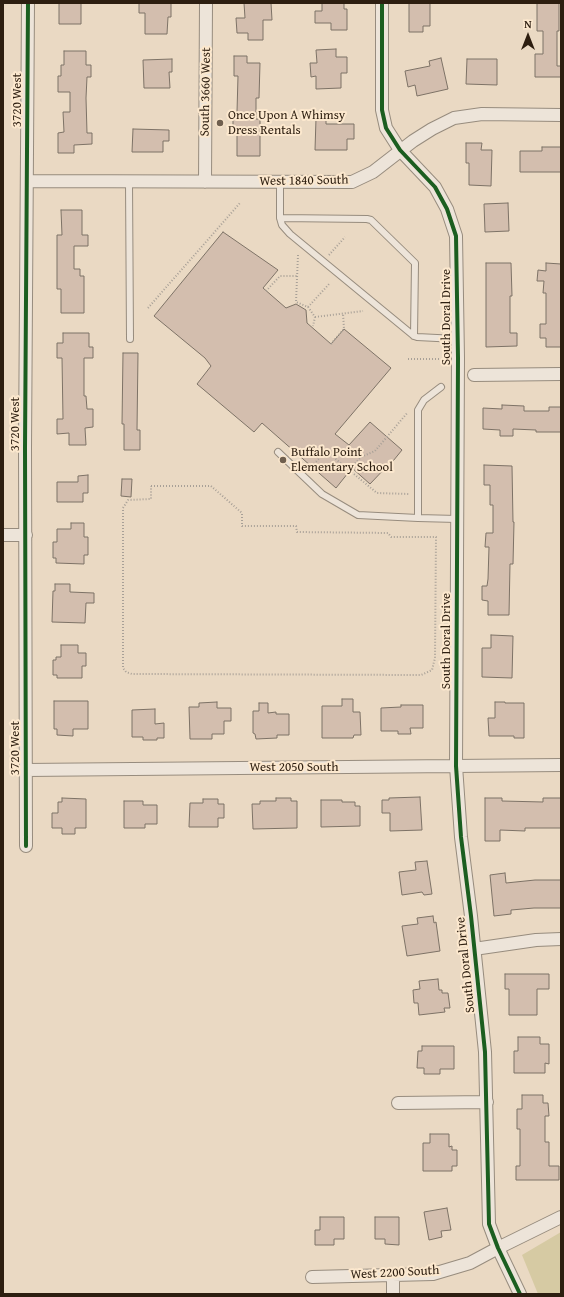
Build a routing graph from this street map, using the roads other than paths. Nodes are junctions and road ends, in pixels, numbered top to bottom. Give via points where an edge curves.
1 (28, 3) edge
2 (206, 3) edge
3 (382, 3) edge
4 (561, 115) edge
5 (400, 150) junction
6 (28, 181) junction
7 (129, 182) junction
8 (205, 182) junction
9 (280, 182) junction
10 (280, 218) junction
11 (414, 336) junction
12 (130, 339) dead end
13 (457, 339) junction
14 (561, 374) edge
15 (474, 375) dead end
16 (442, 387) dead end
17 (278, 452) dead end
18 (418, 518) junction
19 (457, 519) junction
20 (3, 535) edge
21 (26, 535) junction
22 (561, 765) edge
23 (456, 766) junction
24 (26, 770) junction
25 (26, 846) dead end
26 (561, 939) edge
27 (474, 949) junction
28 (487, 1102) junction
29 (398, 1103) dead end
30 (561, 1216) edge
31 (498, 1248) junction
32 (393, 1275) junction
33 (312, 1277) dead end
34 (393, 1294) edge
35 (520, 1294) edge

1 - 6 street, 3720 West
2 - 8 street, South 3660 West
3 - 5 street, South Doral Drive via 382,110 386,128
4 - 5 street, West 1840 South via 482,114 454,118
5 - 9 street, West 1840 South via 373,172 352,182
5 - 13 street, South Doral Drive via 435,187 447,209 456,236
6 - 7 street, West 1840 South
6 - 21 street, 3720 West
7 - 8 street, West 1840 South
7 - 12 lane
8 - 9 street, West 1840 South
9 - 10 lane
10 - 11 lane via 282,225 290,234
10 - 11 lane via 371,220 415,263
11 - 13 lane
13 - 19 street, South Doral Drive
14 - 15 street
16 - 18 lane via 424,400 418,410
17 - 18 lane via 322,494 358,514
18 - 19 lane
19 - 23 street, South Doral Drive
20 - 21 street
21 - 24 street, 3720 West
22 - 23 street, West 2050 South
23 - 24 street, West 2050 South
23 - 27 street, South Doral Drive
24 - 25 street, 3720 West
26 - 27 street
27 - 28 street, South Doral Drive via 485,1052
28 - 29 street
28 - 31 street, South Doral Drive via 490,1224
30 - 31 street, West 2200 South
31 - 32 street, West 2200 South via 470,1263 433,1274
31 - 35 street, South Doral Drive
32 - 33 street, West 2200 South
32 - 34 street

